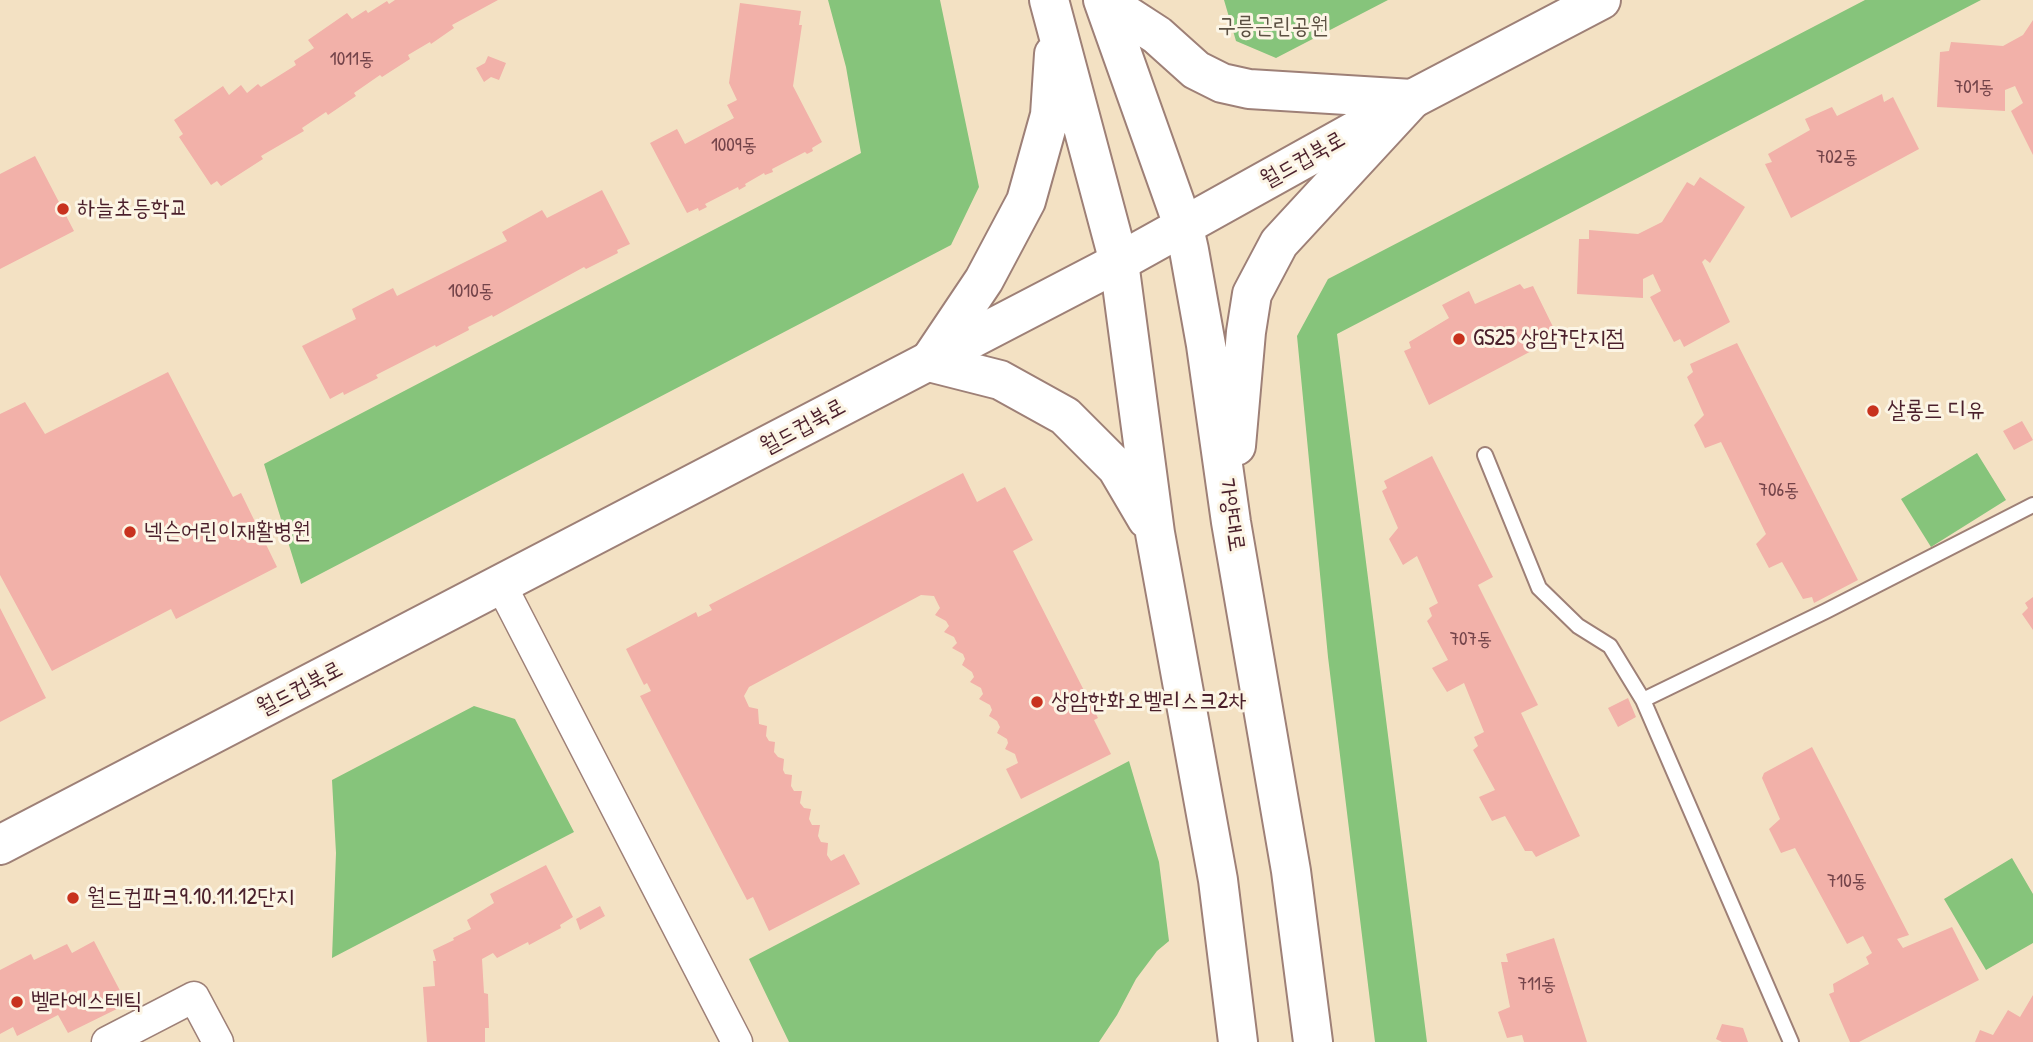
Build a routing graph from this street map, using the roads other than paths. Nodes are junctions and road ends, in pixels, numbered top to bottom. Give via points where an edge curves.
1 (1103, 0) edge
2 (1601, 0) edge
3 (1053, 11) edge
4 (1412, 99) junction
5 (1184, 228) junction
6 (1119, 262) junction
7 (929, 362) junction
8 (1485, 455) dead end
9 (2033, 505) edge
10 (1231, 522) junction
11 (1155, 533) junction
12 (501, 585) junction
13 (1643, 700) junction
14 (0, 845) edge
15 (107, 1042) edge
16 (218, 1042) edge
17 (737, 1042) edge
18 (1238, 1042) edge
19 (1313, 1042) edge
20 (1791, 1042) edge

1 - 4 main road via 1157,35 1196,70 1222,83 1249,89
1 - 5 main road, 가양대로
2 - 4 main road, 월드컵북로
3 - 6 main road
3 - 7 main road via 1050,115 1026,201 984,280
4 - 5 main road, 월드컵북로
4 - 10 main road via 1279,243 1252,294 1237,417
5 - 6 main road, 월드컵북로
5 - 10 main road, 가양대로
6 - 7 main road, 월드컵북로
6 - 11 main road
7 - 11 main road via 1000,380 1065,416 1117,468
7 - 12 main road, 월드컵북로
8 - 13 lane via 1539,588 1578,626 1610,646
9 - 13 lane
10 - 19 main road, 가양대로 via 1292,872
11 - 18 main road via 1218,880
12 - 14 main road, 월드컵북로
12 - 17 street
13 - 20 lane
15 - 16 street via 194,997

